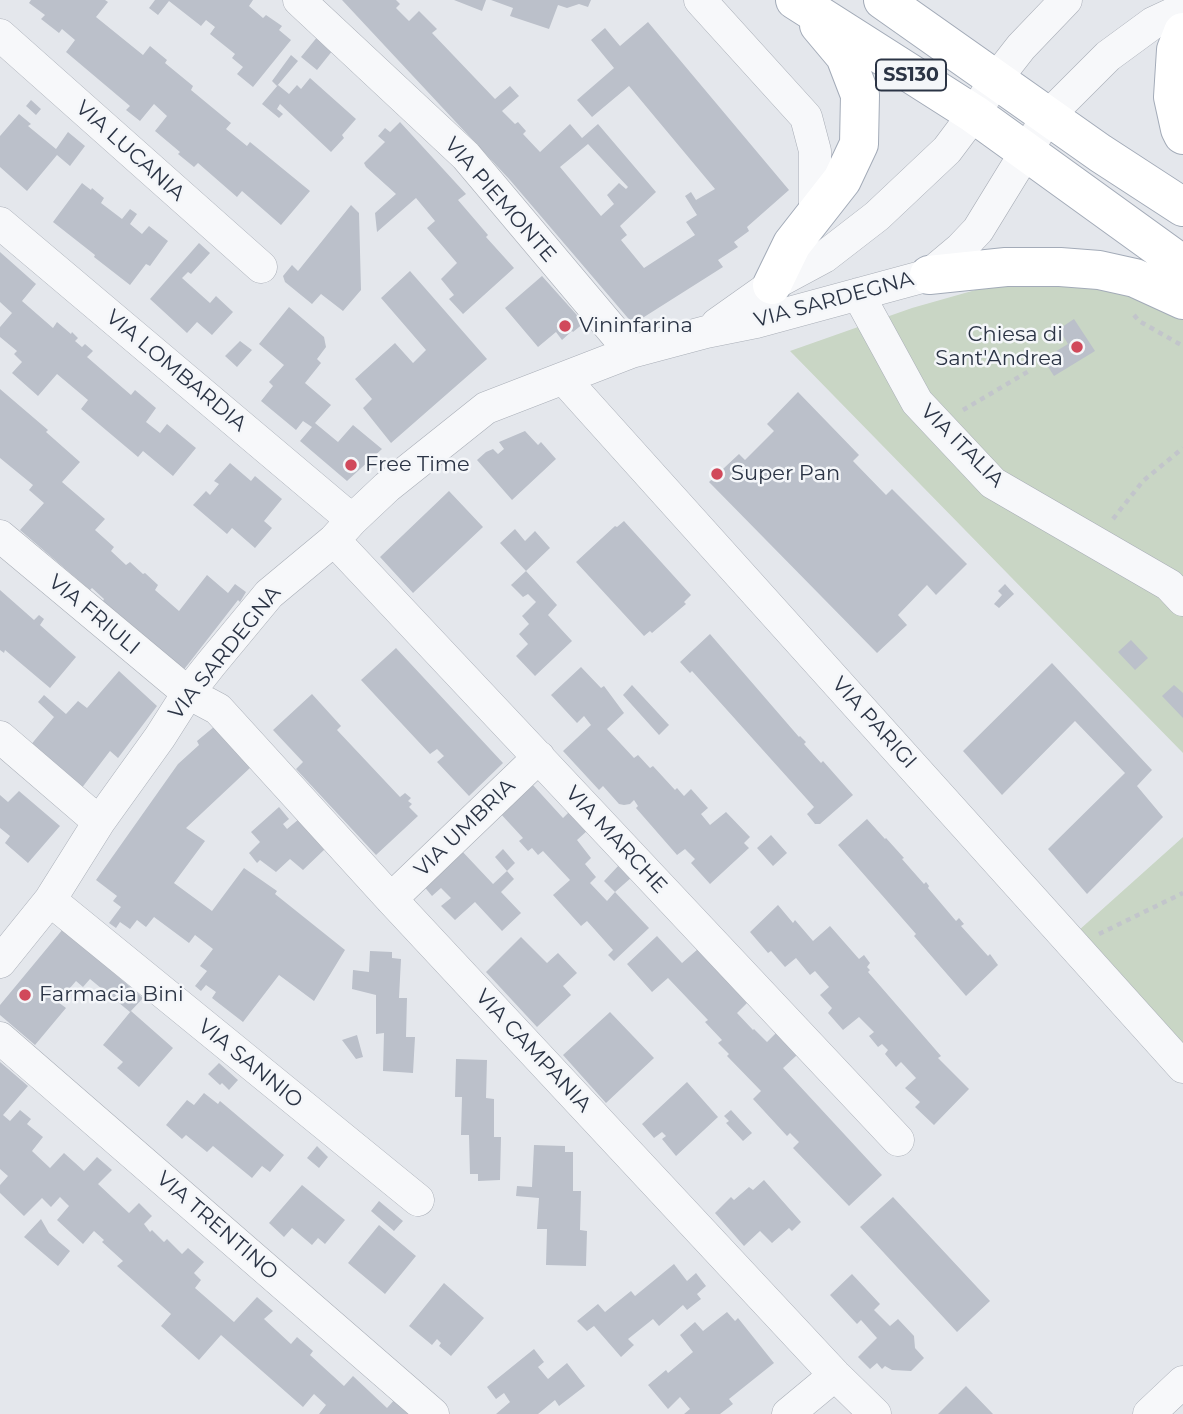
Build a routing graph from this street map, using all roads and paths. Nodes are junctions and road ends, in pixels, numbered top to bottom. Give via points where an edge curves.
1 (299, 0) edge
2 (700, 0) edge
3 (883, 0) edge
4 (1066, 0) edge
5 (798, 2) edge
6 (1183, 9) edge
7 (1183, 32) edge
8 (0, 35) edge
9 (996, 79) junction
10 (974, 114) junction
11 (1048, 116) junction
12 (1183, 135) edge
13 (1026, 151) junction
14 (1183, 207) edge
15 (815, 215) junction
16 (0, 223) edge
17 (1183, 265) edge
18 (261, 267) dead end
19 (929, 275) junction
20 (772, 285) junction
21 (858, 294) junction
22 (1183, 300) edge
23 (706, 332) junction
24 (631, 352) junction
25 (1029, 371) dead end
26 (564, 379) junction
27 (939, 425) junction
28 (1183, 448) edge
29 (343, 530) junction
30 (0, 536) edge
31 (1095, 541) junction
32 (1183, 600) edge
33 (188, 693) junction
34 (0, 737) edge
35 (539, 757) junction
36 (99, 822) junction
37 (1183, 893) edge
38 (391, 899) junction
39 (50, 900) junction
40 (1074, 945) junction
41 (0, 962) edge
42 (0, 1038) edge
43 (1183, 1067) edge
44 (898, 1140) dead end
45 (418, 1200) dead end
46 (835, 1375) junction
47 (1181, 1388) edge
48 (433, 1414) edge
49 (788, 1414) edge
50 (875, 1414) edge
51 (1149, 1414) edge

1 - 24 street, VIA PIEMONTE via 466,156
2 - 15 street via 806,117 815,151
3 - 9 main road, SS130
4 - 9 street, VIA SARDEGNA
5 - 10 main road, SS130
5 - 15 main road via 845,56 860,95 859,144 842,180
6 - 11 street, VIA SARDEGNA via 1153,23 1108,56
7 - 12 main road via 1176,50 1173,97
8 - 18 street, VIA LUCANIA
9 - 10 street, VIA SARDEGNA
9 - 11 main road, SS130
10 - 13 main road, SS130
10 - 20 street, VIA SARDEGNA via 947,150 877,216 824,257
11 - 13 street, VIA SARDEGNA
11 - 14 main road, SS130
13 - 17 main road, SS130
13 - 19 street, VIA SARDEGNA via 978,230
15 - 20 main road via 792,244
16 - 29 street, VIA LOMBARDIA
19 - 21 street, VIA SARDEGNA
19 - 22 main road via 1006,267 1099,270 1135,278
20 - 23 street, VIA SARDEGNA
21 - 23 street, VIA SARDEGNA
21 - 27 street, VIA ITALIA via 917,402
23 - 24 street, VIA SARDEGNA
24 - 26 street, VIA SARDEGNA
25 - 27 path
26 - 29 street, VIA SARDEGNA via 486,408 387,487
26 - 40 street, VIA PARIGI
27 - 31 street, VIA ITALIA via 993,483
28 - 31 path via 1143,481
29 - 33 street, VIA SARDEGNA via 269,594
29 - 35 street, VIA MARCHE
30 - 33 street, VIA FRIULI
31 - 32 street, VIA ITALIA via 1168,585
33 - 36 street, VIA SARDEGNA
33 - 38 street, VIA CAMPANIA via 218,709
34 - 36 street
35 - 38 street, VIA UMBRIA
35 - 44 street, VIA MARCHE
36 - 39 street, VIA SARDEGNA
37 - 40 path
38 - 46 street, VIA CAMPANIA
39 - 41 street, VIA SARDEGNA
39 - 45 street, VIA SANNIO
40 - 43 street, VIA PARIGI
42 - 48 street, VIA TRENTINO
46 - 49 street
46 - 50 street, VIA CAMPANIA
47 - 51 street

